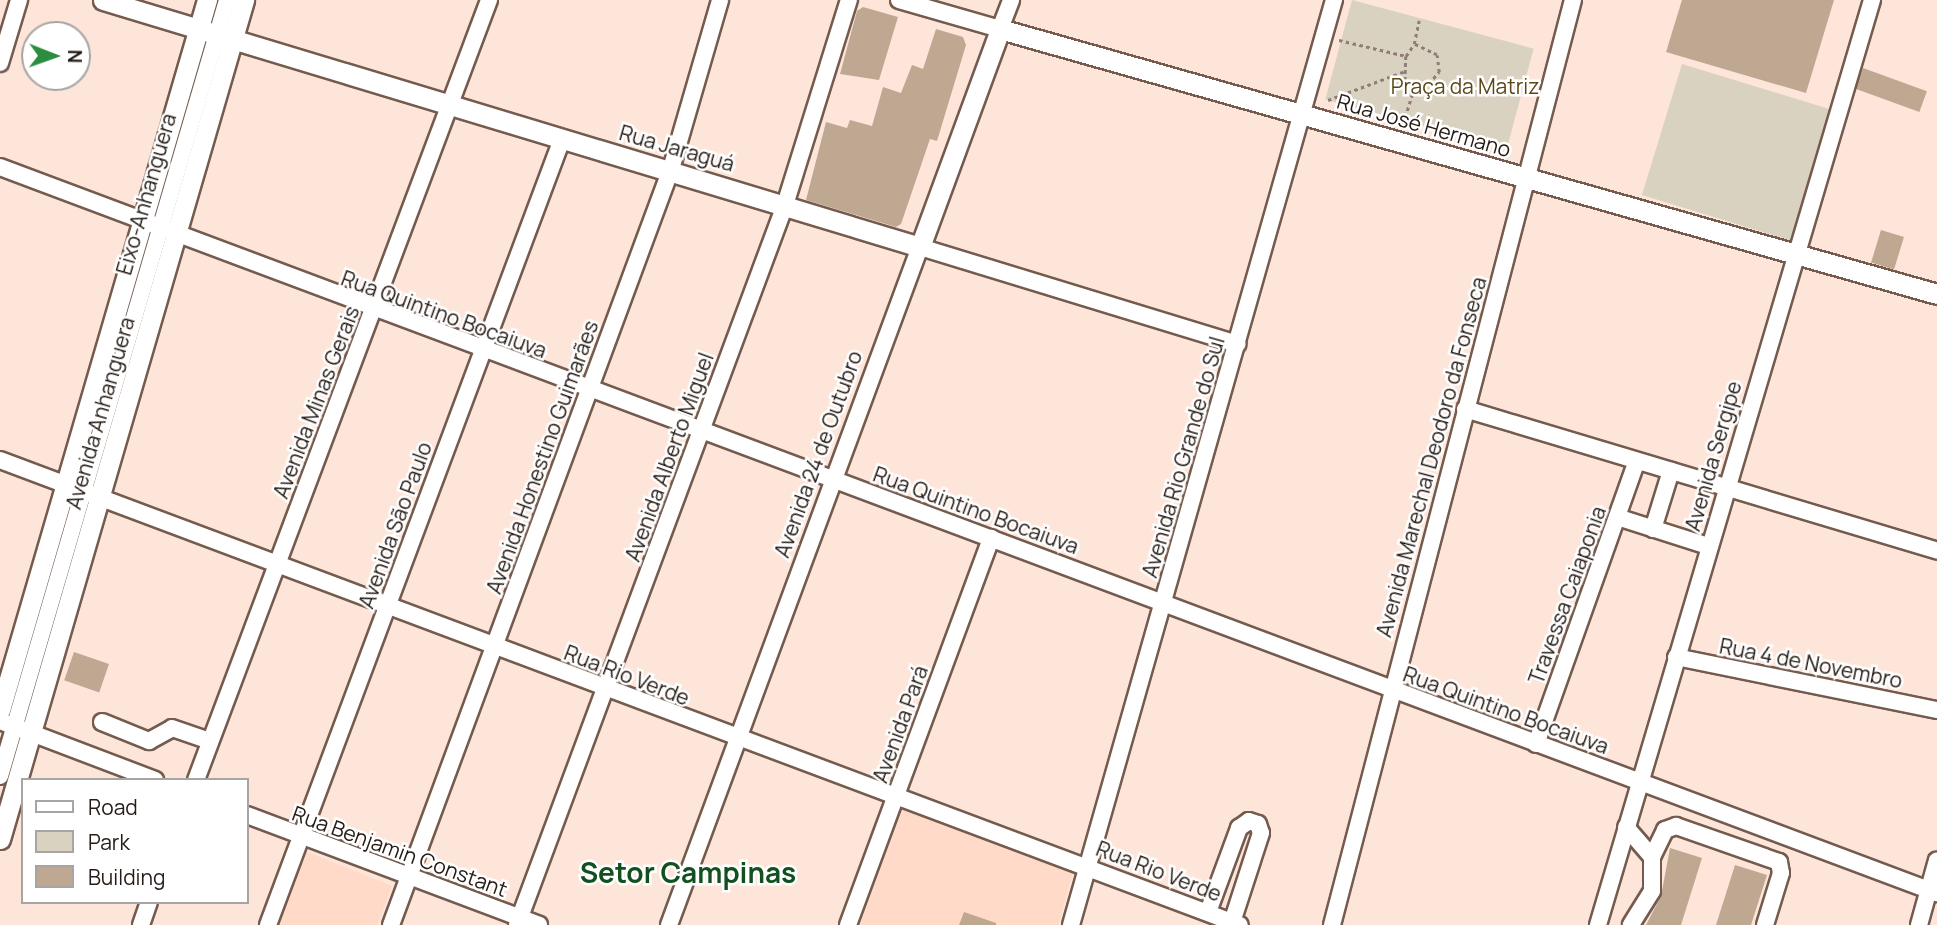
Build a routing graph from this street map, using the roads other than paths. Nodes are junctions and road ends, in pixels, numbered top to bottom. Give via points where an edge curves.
1 (19, 0) edge
2 (103, 0) edge
3 (207, 0) edge
4 (219, 0) edge
5 (226, 0) edge
6 (244, 0) edge
7 (489, 0) edge
8 (720, 0) edge
9 (849, 0) edge
10 (899, 0) edge
11 (1011, 0) edge
12 (1334, 0) edge
13 (1573, 0) edge
14 (1872, 0) edge
15 (1000, 29) junction
16 (215, 31) junction
17 (0, 63) edge
18 (451, 105) junction
19 (1301, 114) junction
20 (562, 139) junction
21 (0, 167) edge
22 (671, 169) junction
23 (1527, 178) junction
24 (785, 205) junction
25 (159, 228) junction
26 (920, 247) junction
27 (1794, 253) junction
28 (1937, 294) edge
29 (374, 310) junction
30 (1237, 344) junction
31 (483, 351) junction
32 (589, 389) junction
33 (1465, 410) junction
34 (701, 430) junction
35 (0, 460) edge
36 (1637, 461) junction
37 (1671, 471) junction
38 (833, 480) junction
39 (1726, 487) junction
40 (83, 489) junction
41 (1617, 517) junction
42 (1653, 529) junction
43 (991, 538) junction
44 (1708, 546) junction
45 (1937, 551) edge
46 (278, 564) junction
47 (1164, 603) junction
48 (387, 606) junction
49 (494, 646) junction
50 (1676, 657) junction
51 (605, 688) junction
52 (1391, 690) junction
53 (0, 710) edge
54 (1937, 710) edge
55 (102, 722) dead end
56 (15, 727) edge
57 (736, 739) junction
58 (210, 741) junction
59 (1536, 744) junction
60 (0, 776) edge
61 (150, 778) edge
62 (197, 778) edge
63 (1639, 782) junction
64 (896, 794) junction
65 (248, 815) edge
66 (1626, 827) junction
67 (303, 837) junction
68 (0, 839) edge
69 (1652, 857) junction
70 (1937, 860) edge
71 (1088, 866) junction
72 (409, 876) junction
73 (1933, 891) edge
74 (148, 904) edge
75 (1208, 912) junction
76 (518, 921) edge
77 (1236, 924) edge
78 (141, 925) edge
79 (268, 925) edge
80 (391, 925) edge
81 (538, 925) edge
82 (669, 925) edge
83 (848, 925) edge
84 (1071, 925) edge
85 (1332, 925) edge
86 (1598, 925) edge
87 (1631, 925) edge
88 (1765, 925) edge
89 (1919, 925) edge

1 - 17 street
2 - 16 main road, Rua Jaraguá
3 - 16 main road, Avenida Anhanguera
4 - 16 street
5 - 16 street
6 - 16 main road, Avenida Anhanguera
7 - 18 street, Avenida Minas Gerais
8 - 22 street, Avenida Honestino Guimarães
9 - 24 street, Avenida Alberto Miguel
10 - 15 street, Rua José Hermano
11 - 15 street, Avenida 24 de Outubro
12 - 19 street, Avenida Rio Grande do Sul
13 - 23 street, Avenida Marechal Deodoro da Fonseca
14 - 27 street, Avenida Sergipe
15 - 19 main road, Rua José Hermano
15 - 26 main road, Avenida 24 de Outubro
16 - 18 main road, Rua Jaraguá
16 - 25 main road, Avenida Anhanguera
16 - 25 main road, Avenida Anhanguera
18 - 20 main road, Rua Jaraguá
18 - 29 street, Avenida Minas Gerais
19 - 23 main road, Rua José Hermano
19 - 30 street, Avenida Rio Grande do Sul
20 - 22 main road, Rua Jaraguá
20 - 31 street, Avenida São Paulo
21 - 25 street, Rua Quintino Bocaiuva
22 - 24 main road, Rua Jaraguá
22 - 32 street, Avenida Honestino Guimarães
23 - 27 main road, Rua José Hermano
23 - 33 street, Avenida Marechal Deodoro da Fonseca
24 - 26 main road, Rua Jaraguá
24 - 34 street, Avenida Alberto Miguel
25 - 29 street, Rua Quintino Bocaiuva
25 - 40 main road, Avenida Anhanguera
25 - 40 main road, Avenida Anhanguera
26 - 30 street, Rua Jaraguá
26 - 38 street, Avenida 24 de Outubro
27 - 28 main road, Rua José Hermano
27 - 39 street, Avenida Sergipe
29 - 31 street, Rua Quintino Bocaiuva
29 - 46 street, Avenida Minas Gerais
30 - 47 street, Avenida Rio Grande do Sul
31 - 32 street, Rua Quintino Bocaiuva
31 - 48 street, Avenida São Paulo
32 - 34 street, Rua Quintino Bocaiuva
32 - 49 street, Avenida Honestino Guimarães
33 - 36 street
33 - 52 street, Avenida Marechal Deodoro da Fonseca
34 - 38 street, Rua Quintino Bocaiuva
34 - 51 street, Avenida Alberto Miguel
35 - 40 street, Rua Rio Verde
36 - 37 street
36 - 41 street, Travessa Caiaponia
37 - 39 street
37 - 42 street
38 - 43 street, Rua Quintino Bocaiuva
38 - 57 street, Avenida 24 de Outubro
39 - 44 street, Avenida Sergipe
39 - 45 street
40 - 46 street, Rua Rio Verde
40 - 53 main road, Avenida Anhanguera
40 - 56 main road, Avenida Anhanguera
41 - 42 street
41 - 59 street, Travessa Caiaponia
42 - 44 street
43 - 47 street, Rua Quintino Bocaiuva
43 - 64 street, Avenida Pará
44 - 50 street, Avenida Sergipe
46 - 48 street, Rua Rio Verde
46 - 58 street, Avenida Minas Gerais
47 - 52 street, Rua Quintino Bocaiuva
47 - 71 street, Avenida Rio Grande do Sul
48 - 49 street, Rua Rio Verde
48 - 67 street, Avenida São Paulo
49 - 51 street, Rua Rio Verde
49 - 72 street, Avenida Honestino Guimarães
50 - 54 street, Rua 4 de Novembro
50 - 63 street, Avenida Sergipe
51 - 57 street, Rua Rio Verde
51 - 76 street, Avenida Alberto Miguel
52 - 59 street, Rua Quintino Bocaiuva
52 - 85 street, Avenida Marechal Deodoro da Fonseca
55 - 58 street via 149,741 172,728
56 - 60 street
56 - 61 street
56 - 68 main road, Avenida Anhanguera
57 - 64 street, Rua Rio Verde
57 - 82 street, Avenida 24 de Outubro
58 - 62 street, Avenida Minas Gerais
59 - 63 street, Rua Quintino Bocaiuva
63 - 66 street, Avenida Sergipe
63 - 73 street, Rua Quintino Bocaiuva
64 - 71 street, Rua Rio Verde
64 - 83 street, Avenida Pará
65 - 67 street, Rua Benjamin Constant
66 - 69 street
66 - 86 street, Avenida Sergipe
67 - 72 street, Rua Benjamin Constant
67 - 79 street, Avenida São Paulo
69 - 87 street via 1652,891
69 - 88 street via 1665,830 1676,826 1779,862 1781,873
70 - 73 street
71 - 75 street, Rua Rio Verde
71 - 84 street, Avenida Rio Grande do Sul
72 - 76 street, Rua Benjamin Constant
72 - 80 street, Avenida Honestino Guimarães
73 - 89 street
74 - 78 street
75 - 77 street, Rua Rio Verde
75 - 77 street via 1239,828 1244,822 1258,824 1261,833
76 - 81 street, Rua Benjamin Constant

